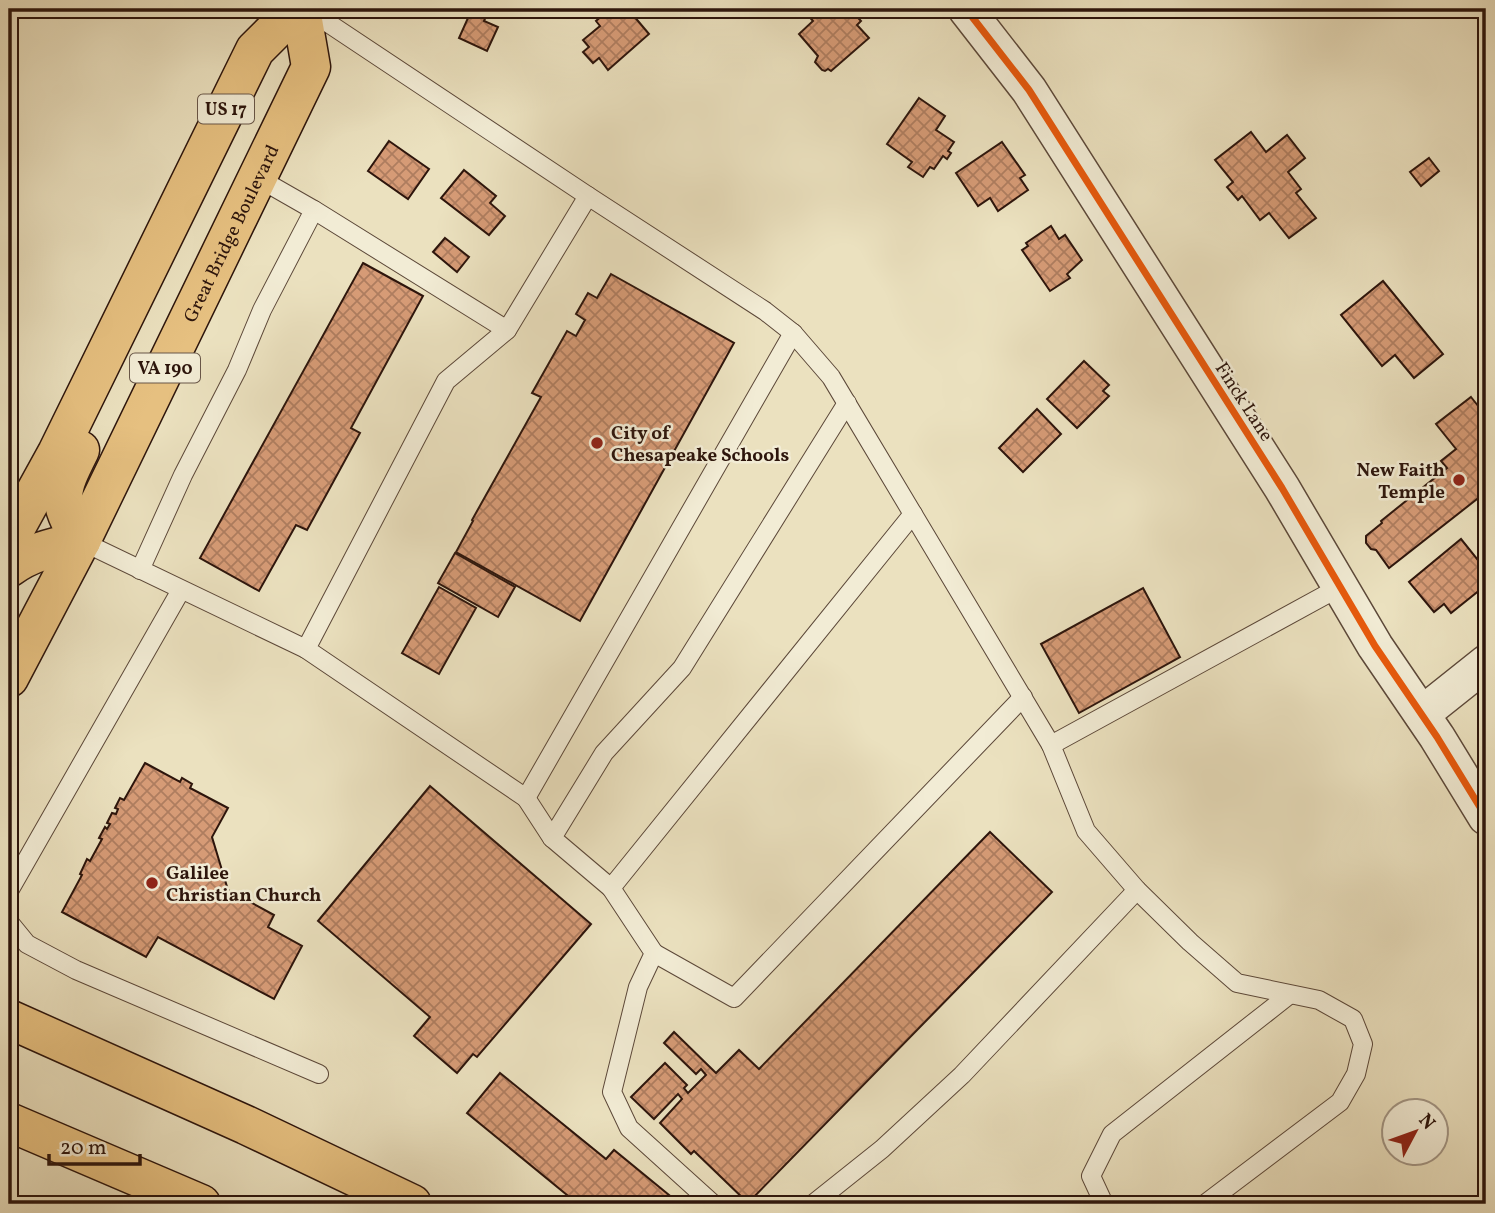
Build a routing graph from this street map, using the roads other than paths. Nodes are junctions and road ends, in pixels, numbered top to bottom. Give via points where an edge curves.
1 (299, 9) edge
2 (307, 9) edge
3 (966, 9) edge
4 (254, 186) junction
5 (588, 196) junction
6 (314, 210) junction
7 (171, 221) junction
8 (129, 307) junction
9 (507, 330) junction
10 (793, 332) junction
11 (82, 403) junction
12 (846, 403) junction
13 (9, 481) edge
14 (913, 514) junction
15 (9, 540) edge
16 (81, 541) junction
17 (9, 568) edge
18 (140, 570) junction
19 (1340, 587) junction
20 (181, 590) junction
21 (306, 649) junction
22 (1486, 663) edge
23 (9, 678) edge
24 (1023, 697) junction
25 (1422, 714) junction
26 (1051, 745) junction
27 (526, 798) junction
28 (1486, 817) edge
29 (552, 838) junction
30 (611, 888) junction
31 (1137, 890) junction
32 (9, 891) edge
33 (9, 922) edge
34 (654, 954) junction
35 (1289, 995) junction
36 (9, 1019) edge
37 (319, 1074) dead end
38 (9, 1122) edge
39 (201, 1204) edge
40 (412, 1204) edge
41 (713, 1204) edge
42 (813, 1204) edge
43 (1104, 1204) edge
44 (1205, 1204) edge

1 - 4 main road, Great Bridge Boulevard / VA 190 via 311,67
1 - 7 main road, Great Bridge Boulevard / US 17 via 255,50
2 - 5 lane
3 - 19 street, Finck Lane via 1029,90
4 - 6 lane
4 - 7 main road
4 - 16 main road, Great Bridge Boulevard / VA 190
5 - 9 lane
5 - 10 lane
6 - 9 lane
6 - 18 lane
7 - 8 main road, Great Bridge Boulevard / US 17
8 - 11 main road, Great Bridge Boulevard / US 17
8 - 16 main road via 124,363 63,485 66,516
9 - 21 lane via 446,381
10 - 12 lane via 831,377
10 - 27 lane
11 - 13 main road
11 - 15 main road, Great Bridge Boulevard / US 17
12 - 14 lane
12 - 29 lane via 682,668 604,753
14 - 24 lane
14 - 30 lane
16 - 17 main road via 53,547
16 - 18 lane
16 - 23 main road, Great Bridge Boulevard / VA 190
18 - 20 lane
19 - 25 street, Finck Lane
19 - 26 lane
20 - 21 lane
20 - 32 lane
21 - 27 lane
22 - 25 street
24 - 26 lane
24 - 34 lane via 734,998
25 - 28 street, Finck Lane
26 - 31 lane via 1086,831
27 - 29 lane
29 - 30 lane
30 - 34 lane
31 - 35 lane via 1237,983
31 - 42 lane via 962,1075 882,1149
33 - 37 lane via 27,944 76,970
34 - 41 lane via 638,987 612,1092 629,1128
35 - 43 lane via 1112,1133 1091,1175
35 - 44 lane via 1319,1000 1353,1019 1363,1044 1356,1074 1340,1102
36 - 40 main road
38 - 39 main road

